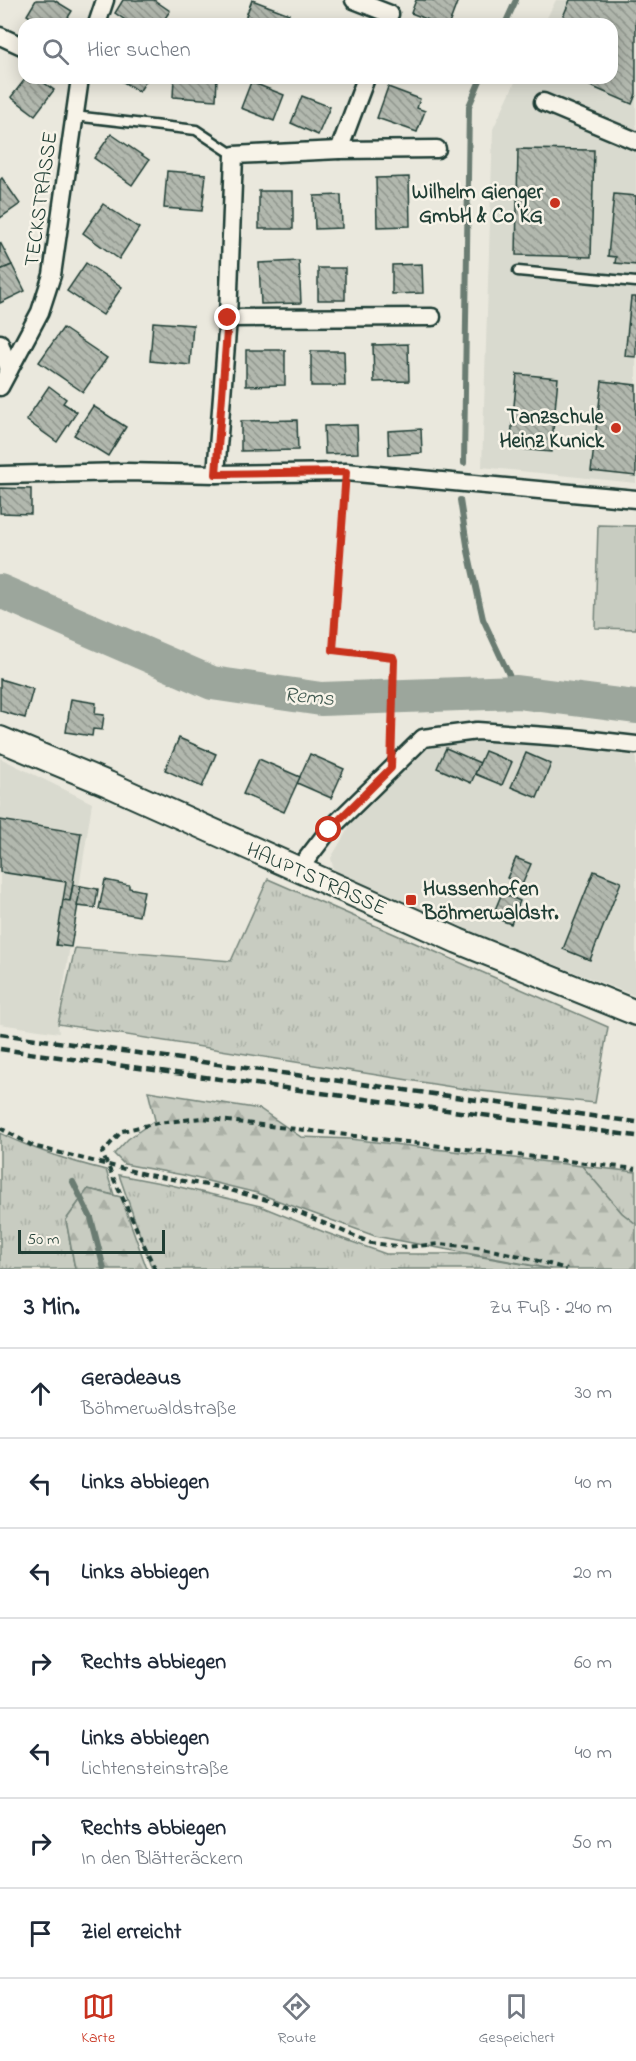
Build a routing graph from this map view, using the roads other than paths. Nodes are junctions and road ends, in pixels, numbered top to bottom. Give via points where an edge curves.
1 (105, 0) edge
2 (354, 0) edge
3 (390, 13) edge
4 (99, 18) edge
5 (0, 36) edge
6 (18, 44) edge
7 (79, 84) edge
8 (364, 84) edge
9 (543, 102) dead end
10 (74, 116) junction
11 (636, 141) edge
12 (339, 150) junction
13 (437, 150) dead end
14 (234, 155) junction
15 (518, 271) dead end
16 (636, 282) edge
17 (432, 317) dead end
18 (228, 318) junction
19 (0, 344) edge
20 (9, 370) junction
21 (0, 387) edge
22 (216, 474) junction
23 (0, 475) edge
24 (636, 499) edge
25 (0, 739) edge
26 (636, 745) edge
27 (299, 869) junction
28 (636, 1013) edge

1 - 4 street
2 - 3 street
5 - 6 street
7 - 10 street, TECKSTRASSE
8 - 12 street
9 - 11 street
10 - 14 lane via 196,130
10 - 20 street, TECKSTRASSE via 52,275 40,312
12 - 13 street
12 - 14 street
14 - 18 street
15 - 16 lane
17 - 18 street
18 - 22 street
19 - 20 street
20 - 21 street, TECKSTRASSE
22 - 23 street
22 - 24 street via 346,472
25 - 27 street, HAUPTSTRASSE
26 - 27 street via 477,731 423,738 329,830
27 - 28 street, HAUPTSTRASSE via 458,941

